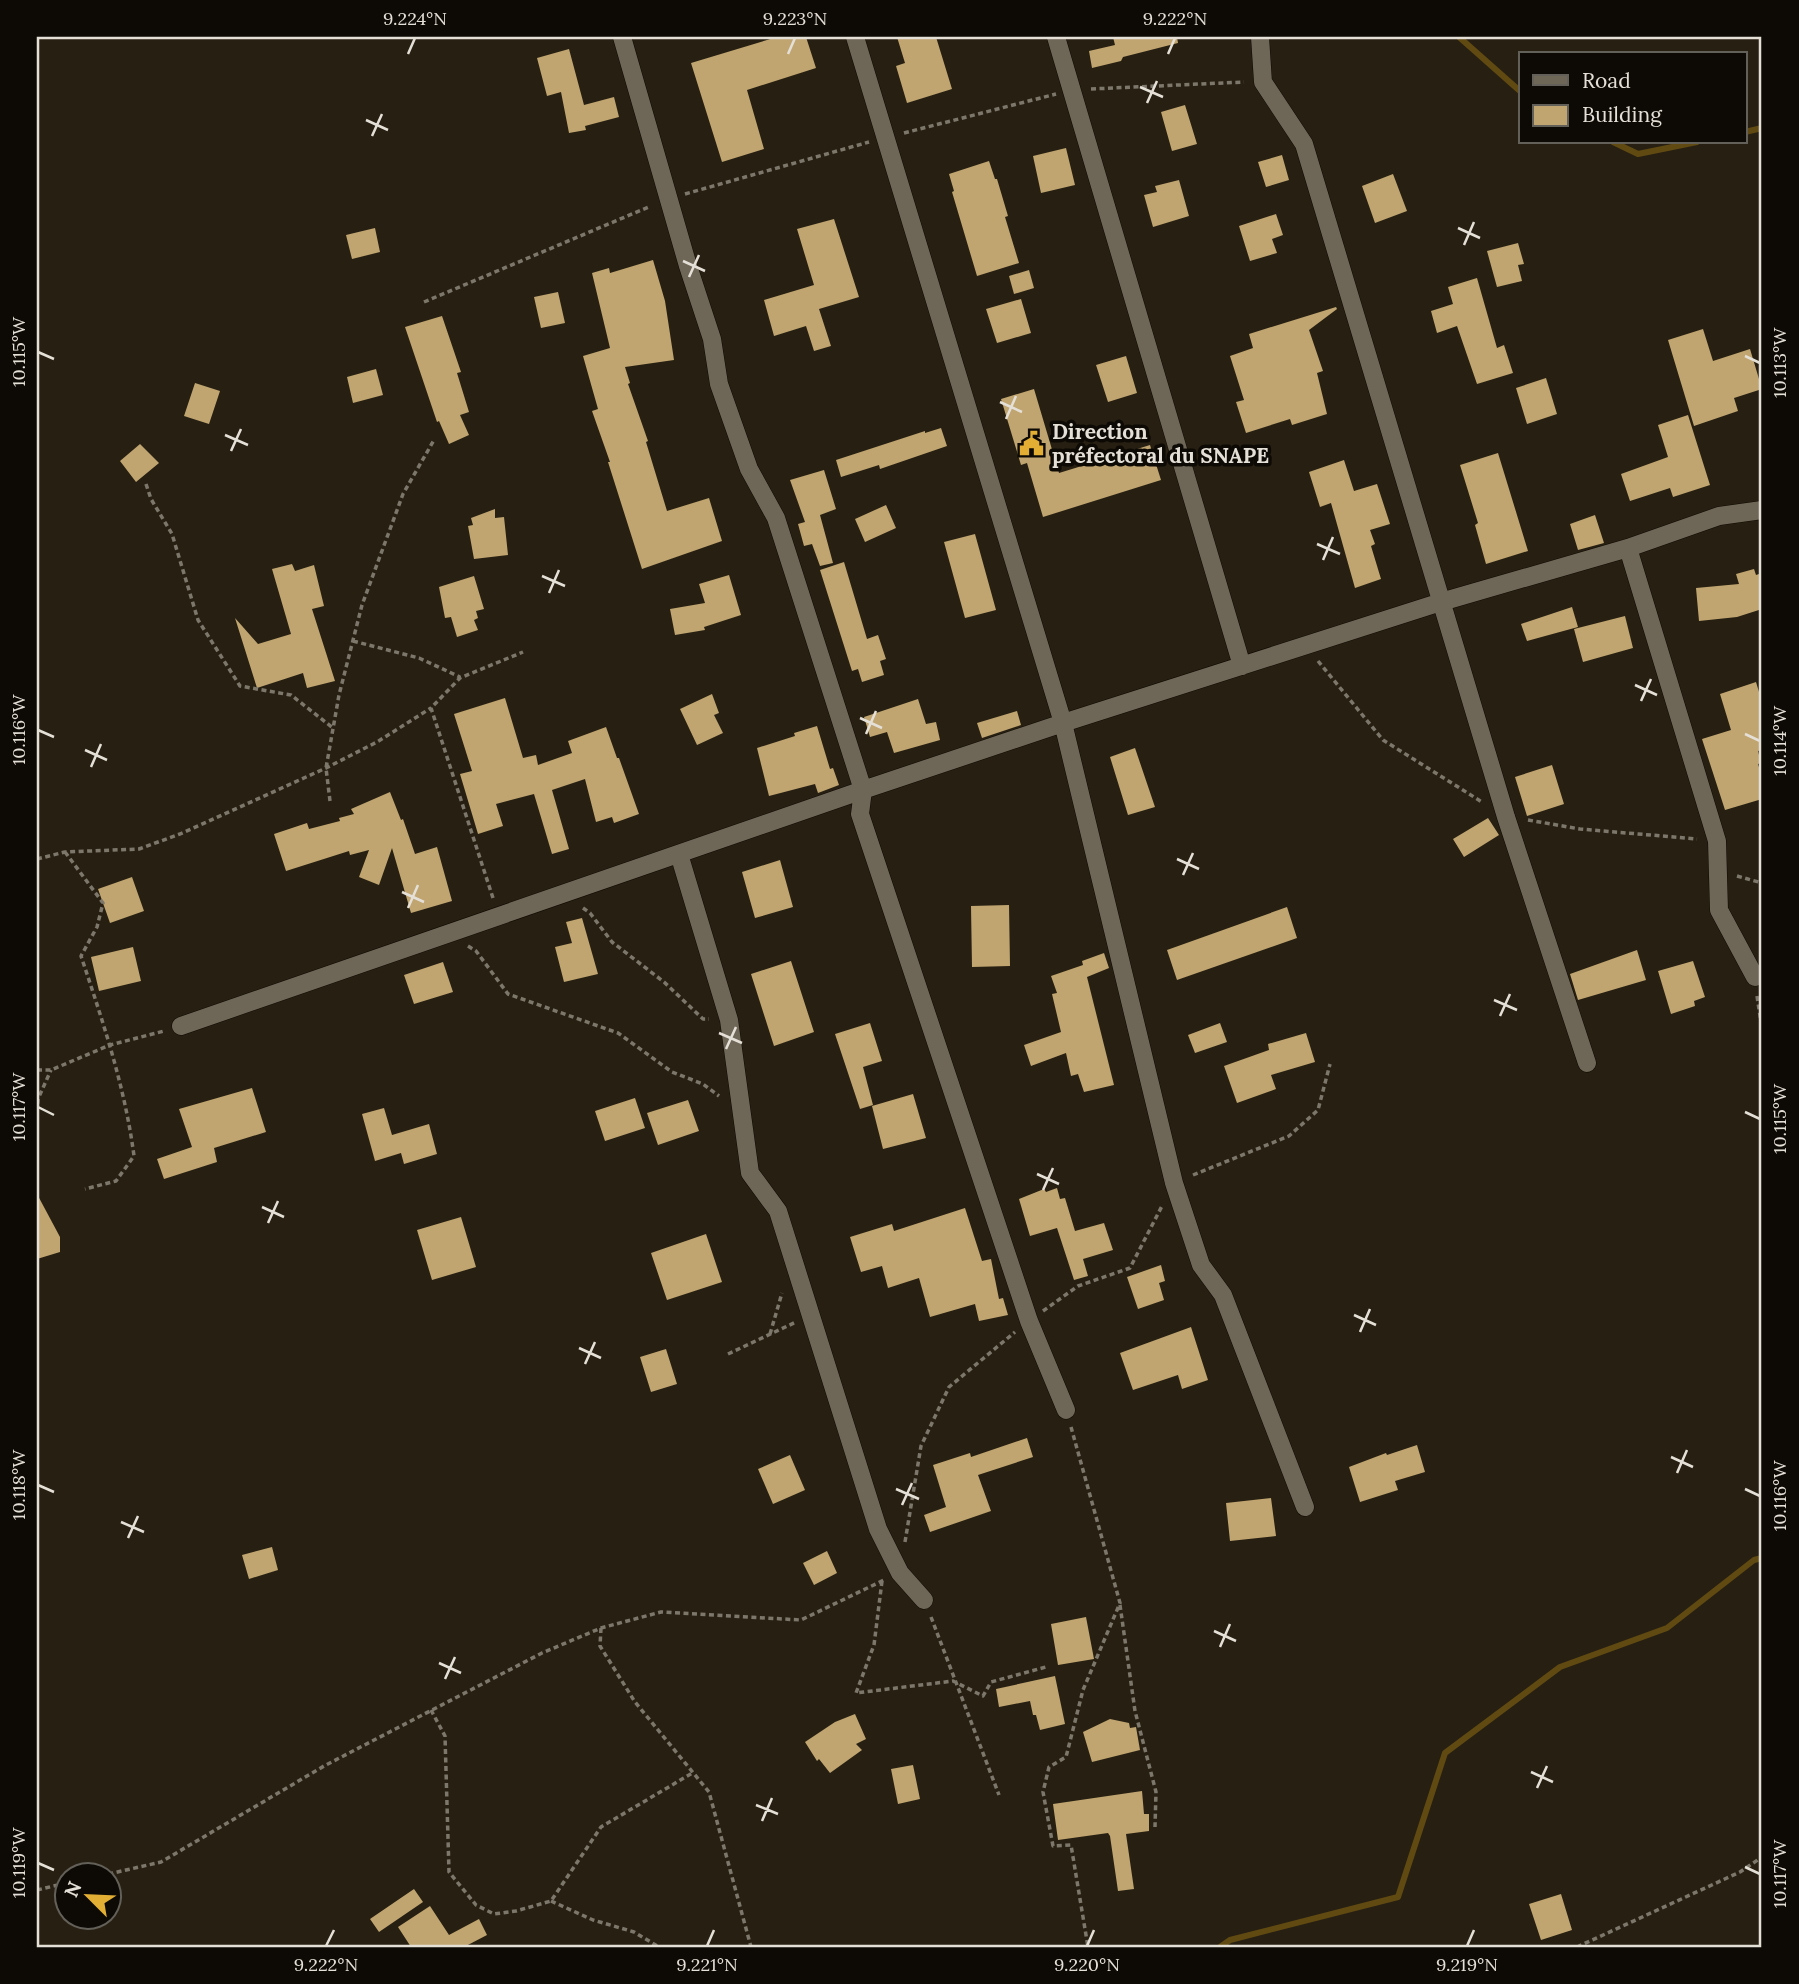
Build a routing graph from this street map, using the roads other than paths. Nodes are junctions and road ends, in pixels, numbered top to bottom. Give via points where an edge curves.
1 (622, 37) edge
2 (855, 37) edge
3 (1056, 37) edge
4 (1260, 37) edge
5 (1762, 510) edge
6 (1628, 548) junction
7 (1441, 602) junction
8 (1242, 666) junction
9 (1063, 723) junction
10 (863, 790) junction
11 (678, 854) junction
12 (1755, 977) road end
13 (181, 1026) road end
14 (1587, 1063) dead end
15 (1066, 1409) road end
16 (1305, 1507) dead end
17 (924, 1600) road end

1 - 10 street via 712,339 719,384 749,469 776,517
2 - 9 street
3 - 8 street
4 - 7 street via 1263,82 1304,144
5 - 6 street via 1719,516
6 - 7 street
6 - 12 street via 1717,841 1719,910
7 - 8 street
7 - 14 street
8 - 9 street
9 - 10 street
9 - 16 street via 1174,1183 1201,1265 1223,1295
10 - 11 street
10 - 15 street via 860,814 1029,1321
11 - 13 street
11 - 17 street via 729,1020 750,1173 778,1211 878,1529 900,1573

